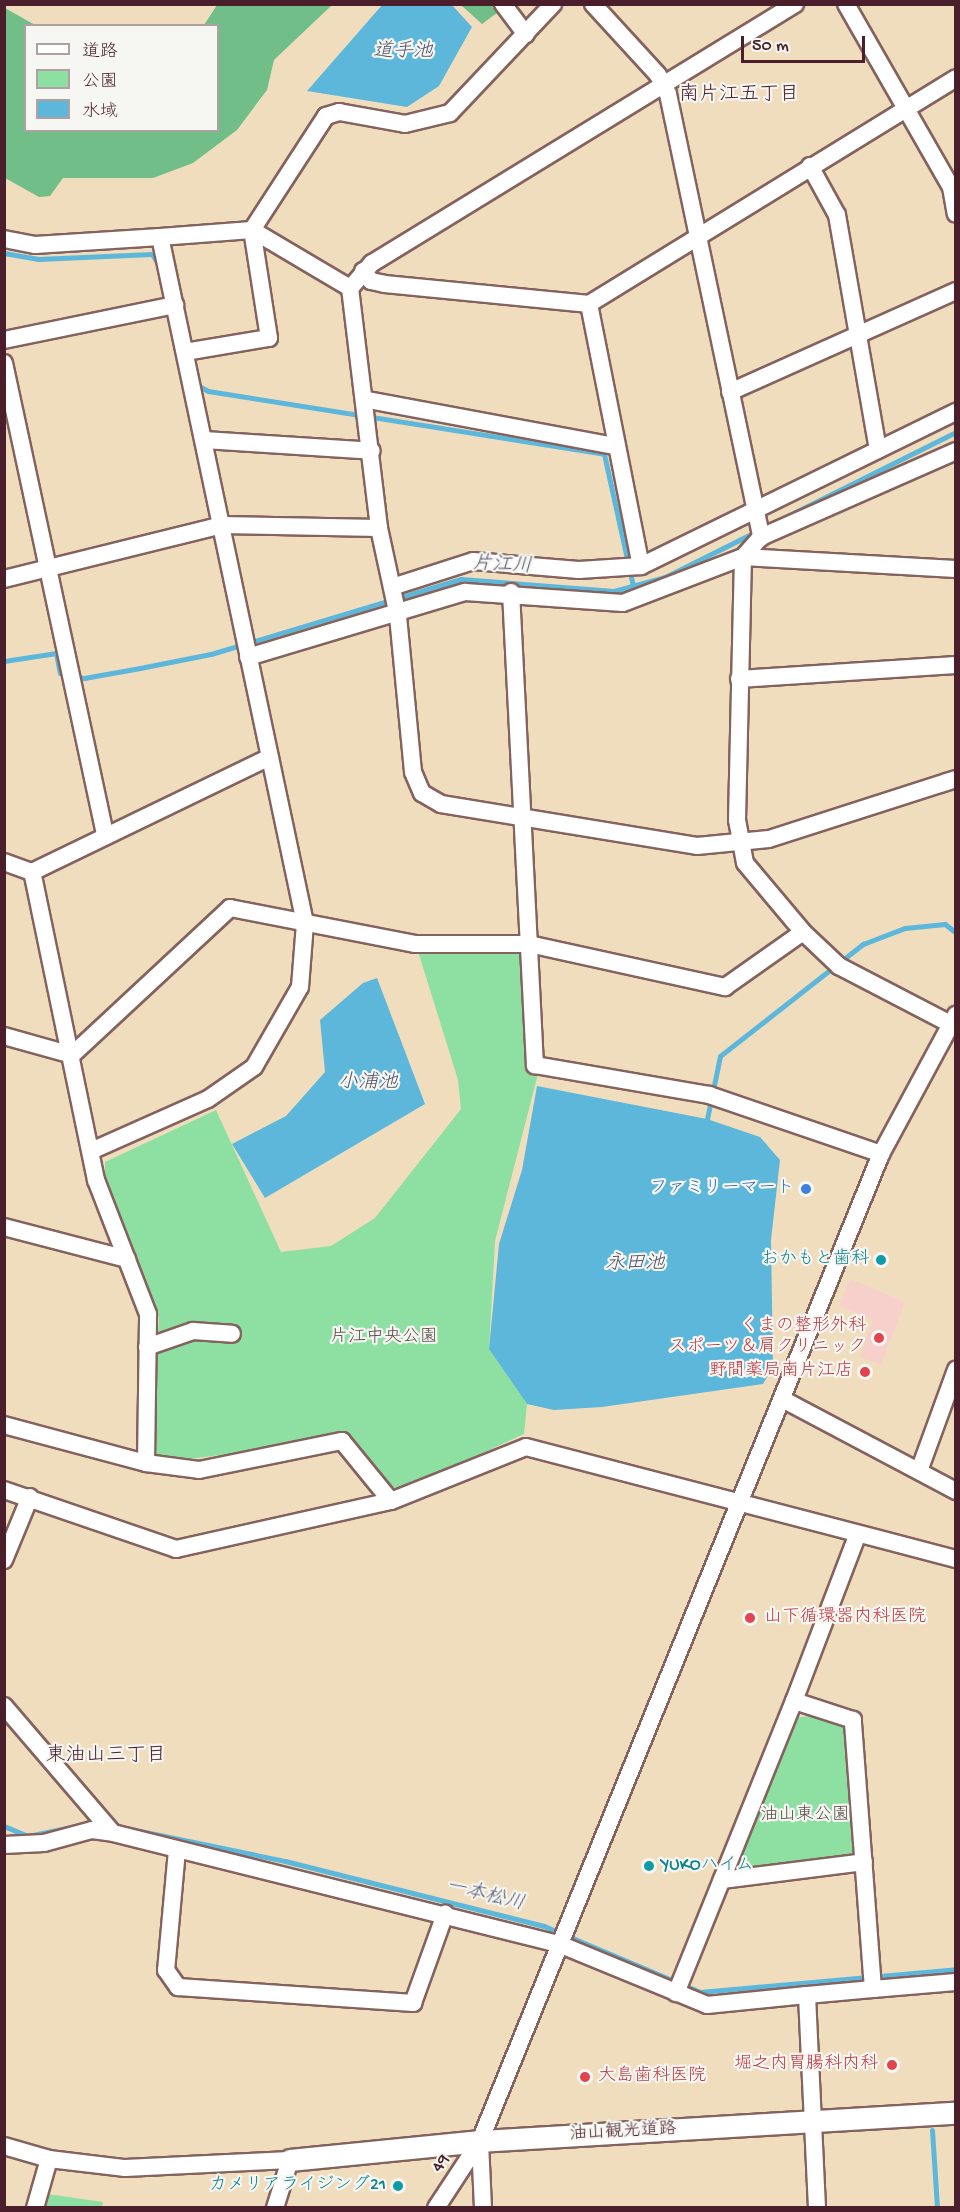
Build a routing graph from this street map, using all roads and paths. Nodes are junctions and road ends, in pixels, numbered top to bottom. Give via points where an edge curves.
1 (503, 4) edge
2 (553, 4) edge
3 (593, 4) edge
4 (795, 4) edge
5 (846, 4) edge
6 (526, 34) junction
7 (956, 78) edge
8 (663, 85) junction
9 (908, 106) junction
10 (810, 166) junction
11 (956, 214) edge
12 (252, 230) junction
13 (698, 236) junction
14 (160, 237) junction
15 (4, 239) edge
16 (363, 271) junction
17 (350, 288) junction
18 (956, 291) edge
19 (589, 304) junction
20 (168, 306) junction
21 (858, 335) junction
22 (4, 340) edge
23 (185, 352) junction
24 (4, 363) edge
25 (730, 392) junction
26 (369, 411) junction
27 (956, 412) edge
28 (204, 440) junction
29 (615, 446) junction
30 (878, 448) junction
31 (372, 451) junction
32 (956, 451) edge
33 (756, 510) junction
34 (222, 525) junction
35 (379, 528) junction
36 (761, 537) junction
37 (743, 557) junction
38 (47, 566) junction
39 (633, 568) junction
40 (956, 568) edge
41 (4, 579) edge
42 (393, 589) junction
43 (510, 592) junction
44 (398, 616) junction
45 (248, 657) junction
46 (956, 665) edge
47 (739, 679) junction
48 (270, 757) junction
49 (956, 779) edge
50 (525, 816) junction
51 (105, 835) junction
52 (741, 845) junction
53 (4, 862) edge
54 (32, 872) junction
55 (305, 923) junction
56 (803, 932) junction
57 (529, 944) junction
58 (954, 1022) edge
59 (4, 1036) edge
60 (72, 1054) junction
61 (91, 1150) junction
62 (881, 1154) junction
63 (4, 1227) edge
64 (127, 1259) junction
65 (232, 1334) dead end
66 (147, 1347) junction
67 (956, 1370) edge
68 (784, 1400) junction
69 (939, 1412) junction
70 (956, 1415) edge
71 (4, 1425) edge
72 (146, 1463) junction
73 (919, 1471) junction
74 (4, 1490) edge
75 (956, 1491) edge
76 (30, 1497) junction
77 (391, 1501) junction
78 (744, 1503) junction
79 (857, 1536) junction
80 (956, 1559) edge
81 (4, 1560) edge
82 (794, 1701) junction
83 (4, 1706) edge
84 (112, 1831) junction
85 (4, 1845) edge
86 (177, 1850) junction
87 (864, 1862) junction
88 (722, 1880) junction
89 (445, 1914) junction
90 (560, 1944) junction
91 (873, 1980) junction
92 (956, 1982) edge
93 (679, 1985) junction
94 (807, 1995) junction
95 (956, 2114) edge
96 (813, 2122) junction
97 (480, 2141) junction
98 (4, 2146) edge
99 (49, 2159) junction
100 (290, 2160) junction
101 (35, 2208) edge
102 (275, 2208) edge
103 (436, 2208) edge
104 (483, 2208) edge
105 (817, 2208) edge

1 - 6 street
2 - 6 street
3 - 8 street
4 - 8 street
5 - 9 street
6 - 12 street via 450,113 405,124 339,112 326,116
7 - 9 street
8 - 13 street
8 - 16 street
9 - 10 street
9 - 11 street via 951,187
10 - 13 street
10 - 21 street via 837,215
12 - 14 street
12 - 17 street
12 - 23 street via 269,338
13 - 19 street
13 - 25 street
14 - 15 street via 35,245
14 - 20 street
16 - 17 street
16 - 19 street via 372,281 385,284
17 - 26 street
18 - 21 street
19 - 29 street
20 - 22 street
20 - 23 street
21 - 25 street
21 - 30 street
23 - 28 street
24 - 38 street
25 - 33 street
26 - 29 street
26 - 31 street
27 - 30 street
28 - 31 street
28 - 34 street
29 - 39 street
30 - 33 street
31 - 35 street
32 - 36 street
33 - 36 street
33 - 39 street
34 - 35 street
34 - 38 street
34 - 45 street
35 - 42 street
36 - 37 street
37 - 40 street
37 - 43 street via 623,603
37 - 47 street
38 - 41 street
38 - 51 street
39 - 42 street via 473,561
42 - 44 street
43 - 44 street via 465,592
43 - 50 street
44 - 45 street
44 - 50 street via 413,772 422,793 441,804
45 - 48 street
46 - 47 street
47 - 52 street
48 - 51 street
48 - 55 street
49 - 52 street
50 - 52 street via 697,846
50 - 57 street
51 - 54 street
52 - 56 street via 744,863
53 - 54 street
54 - 60 street
55 - 57 street via 416,944
55 - 60 street via 230,908
55 - 61 street via 300,987 254,1067 208,1099
56 - 57 street via 725,987
56 - 58 street via 838,966
57 - 62 street via 535,1065 709,1095
58 - 62 street
59 - 60 street
60 - 61 street
61 - 64 street
62 - 68 street
63 - 64 street
64 - 66 street via 148,1314
65 - 66 street via 193,1330
66 - 72 street
67 - 69 street
68 - 73 street
68 - 78 street
69 - 70 street
69 - 73 street
71 - 72 street
72 - 77 street via 199,1470 342,1441
73 - 75 street
74 - 76 street
76 - 77 street via 176,1549
76 - 81 street
77 - 78 street via 526,1447
78 - 79 street
78 - 90 street
79 - 80 street
79 - 82 street
82 - 87 street via 853,1719
82 - 88 street
83 - 84 street
84 - 85 street via 92,1830 44,1843
84 - 86 street
86 - 89 street
86 - 89 street via 166,1970 178,1987 413,2003
87 - 88 street
87 - 91 street
88 - 93 street
89 - 90 street
90 - 93 street
90 - 97 street
91 - 92 street
91 - 94 street
93 - 94 street via 707,2005
94 - 96 street
95 - 96 main road, 油山観光道路
96 - 97 main road, 油山観光道路
96 - 105 street
97 - 100 main road, 油山観光道路
97 - 103 street, 49 / 49
97 - 104 street
98 - 99 street
99 - 100 street via 125,2168
99 - 101 street
100 - 102 street

